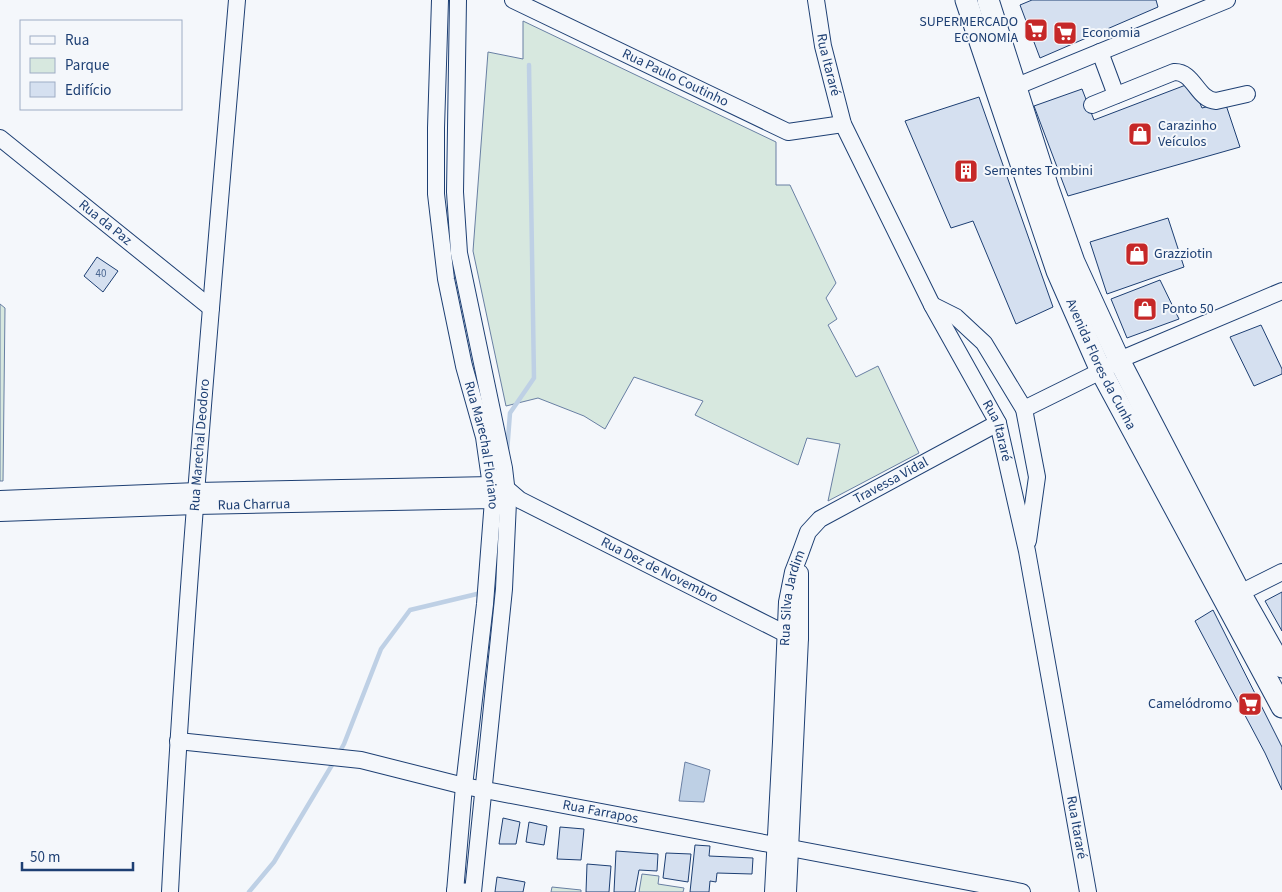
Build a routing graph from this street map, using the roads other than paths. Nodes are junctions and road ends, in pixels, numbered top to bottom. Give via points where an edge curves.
1 (237, 0) edge
2 (440, 0) edge
3 (458, 0) edge
4 (513, 0) edge
5 (816, 0) edge
6 (966, 0) edge
7 (988, 0) edge
8 (1227, 0) edge
9 (1100, 52) junction
10 (1006, 91) junction
11 (1247, 94) dead end
12 (1116, 95) junction
13 (1092, 105) dead end
14 (843, 124) junction
15 (0, 138) edge
16 (455, 192) junction
17 (436, 194) junction
18 (1282, 291) edge
19 (932, 305) junction
20 (211, 308) junction
21 (1110, 366) junction
22 (1024, 409) junction
23 (998, 423) junction
24 (504, 495) junction
25 (196, 499) junction
26 (5, 506) edge
27 (1027, 551) junction
28 (800, 554) joint
29 (1282, 572) edge
30 (1240, 593) junction
31 (793, 636) junction
32 (1282, 667) edge
33 (1282, 707) edge
34 (178, 741) junction
35 (464, 786) junction
36 (483, 788) junction
37 (783, 847) junction
38 (455, 891) edge
39 (170, 892) edge
40 (473, 892) edge
41 (773, 892) edge
42 (788, 892) edge
43 (1022, 892) edge
44 (1088, 892) edge

1 - 20 street, Rua Marechal Deodoro
2 - 17 street, Rua Marechal Floriano
3 - 16 street, Rua Marechal Floriano
4 - 14 street, Rua Paulo Coutinho via 788,132
5 - 14 street, Rua Itararé via 823,46
6 - 10 main road, Avenida Flores da Cunha
7 - 10 main road, Avenida Flores da Cunha
8 - 9 street
9 - 10 street
9 - 12 street
10 - 21 main road, Avenida Flores da Cunha via 1074,262
11 - 12 street via 1211,101 1186,75 1174,72
12 - 13 street
14 - 19 street, Rua Itararé
15 - 20 street, Rua da Paz
16 - 17 street
16 - 24 street, Rua Marechal Floriano via 459,253
17 - 24 street, Rua Marechal Floriano via 446,280 464,366
18 - 21 street
19 - 22 street via 956,317 984,343
19 - 23 street, Rua Itararé
20 - 25 street, Rua Marechal Deodoro
21 - 22 street
21 - 30 main road, Avenida Flores da Cunha
21 - 33 main road, Avenida Flores da Cunha
22 - 27 street via 1037,477
23 - 27 street, Rua Itararé
23 - 28 street, Travessa Vidal via 820,519 808,532
24 - 25 street, Rua Charrua
24 - 31 street, Rua Dez de Novembro
24 - 35 street, Rua Marechal Floriano via 485,604
24 - 36 street, Rua Marechal Floriano via 504,589
25 - 26 street, Rua Charrua
25 - 34 street, Rua Marechal Deodoro
27 - 44 street, Rua Itararé
28 - 31 street, Rua Silva Jardim
29 - 30 street
30 - 32 main road, Avenida Flores da Cunha
31 - 37 street, Rua Silva Jardim
34 - 35 street, Rua Farrapos via 360,760
34 - 39 street, Rua Marechal Deodoro
35 - 36 street, Rua Farrapos
35 - 38 street, Rua Marechal Floriano
36 - 37 street, Rua Farrapos
36 - 40 street, Rua Marechal Floriano
37 - 41 street, Rua Silva Jardim
37 - 42 street, Rua Silva Jardim
37 - 43 street, Rua Farrapos
38 - 40 street

